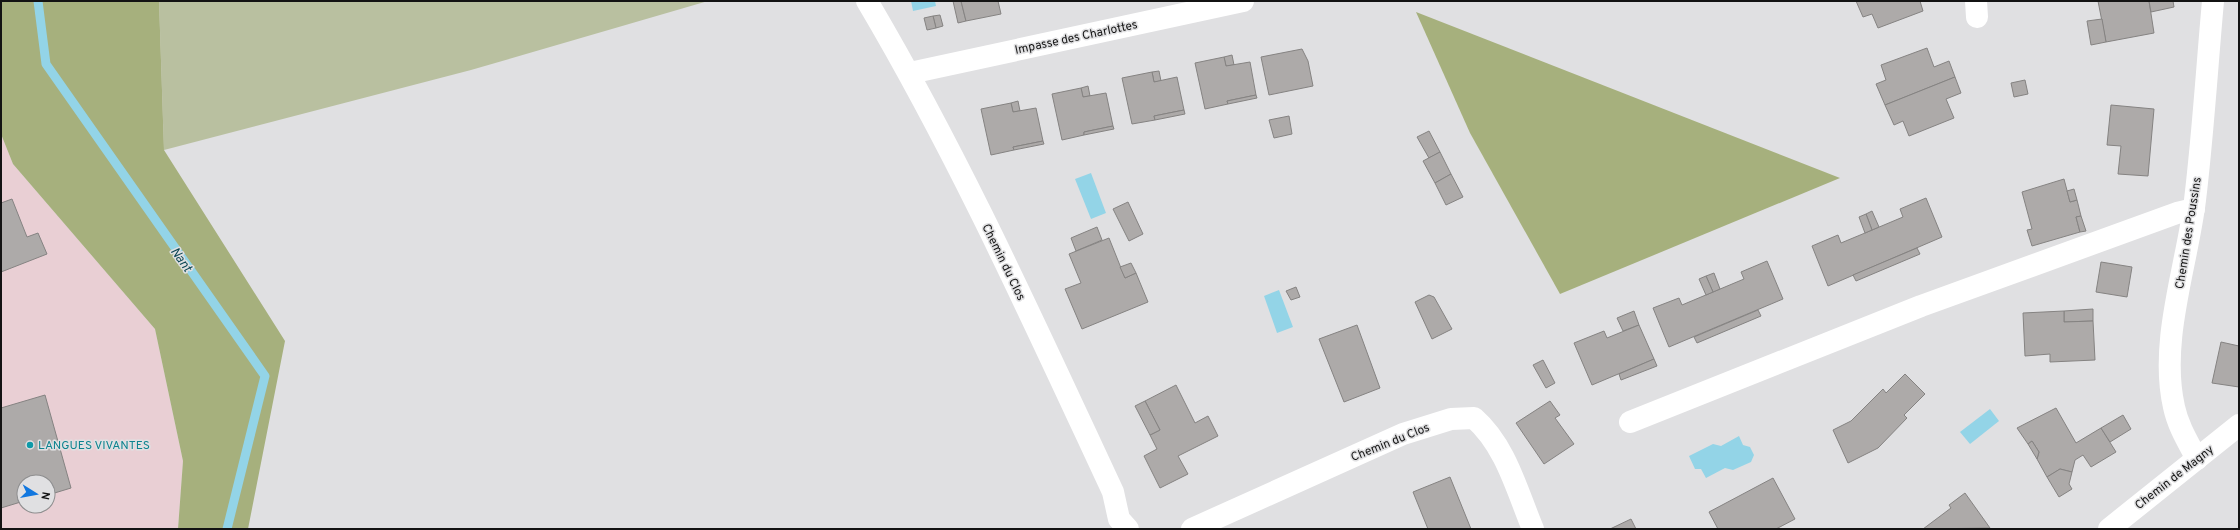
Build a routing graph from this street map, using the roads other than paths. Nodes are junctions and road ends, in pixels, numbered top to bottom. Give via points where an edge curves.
1 (867, 1) edge
2 (1243, 1) edge
3 (2213, 1) edge
4 (910, 73) junction
5 (2194, 210) junction
6 (1630, 422) dead end
7 (2239, 425) edge
8 (2197, 459) junction
9 (1128, 529) edge
10 (1192, 529) edge
11 (1533, 529) edge
12 (2109, 529) edge

1 - 4 street, Chemin du Clos
2 - 4 street, Impasse des Charlottes
3 - 5 street, Chemin des Poussins
4 - 9 street, Chemin du Clos via 1073,406 1113,492 1119,519
5 - 6 street via 2177,213 1921,306
5 - 8 street, Chemin des Poussins via 2171,339 2170,378 2174,407 2181,430
7 - 8 street, Chemin de Magny
8 - 12 street, Chemin de Magny
10 - 11 street, Chemin du Clos via 1403,434 1451,419 1474,418 1487,429 1502,455

